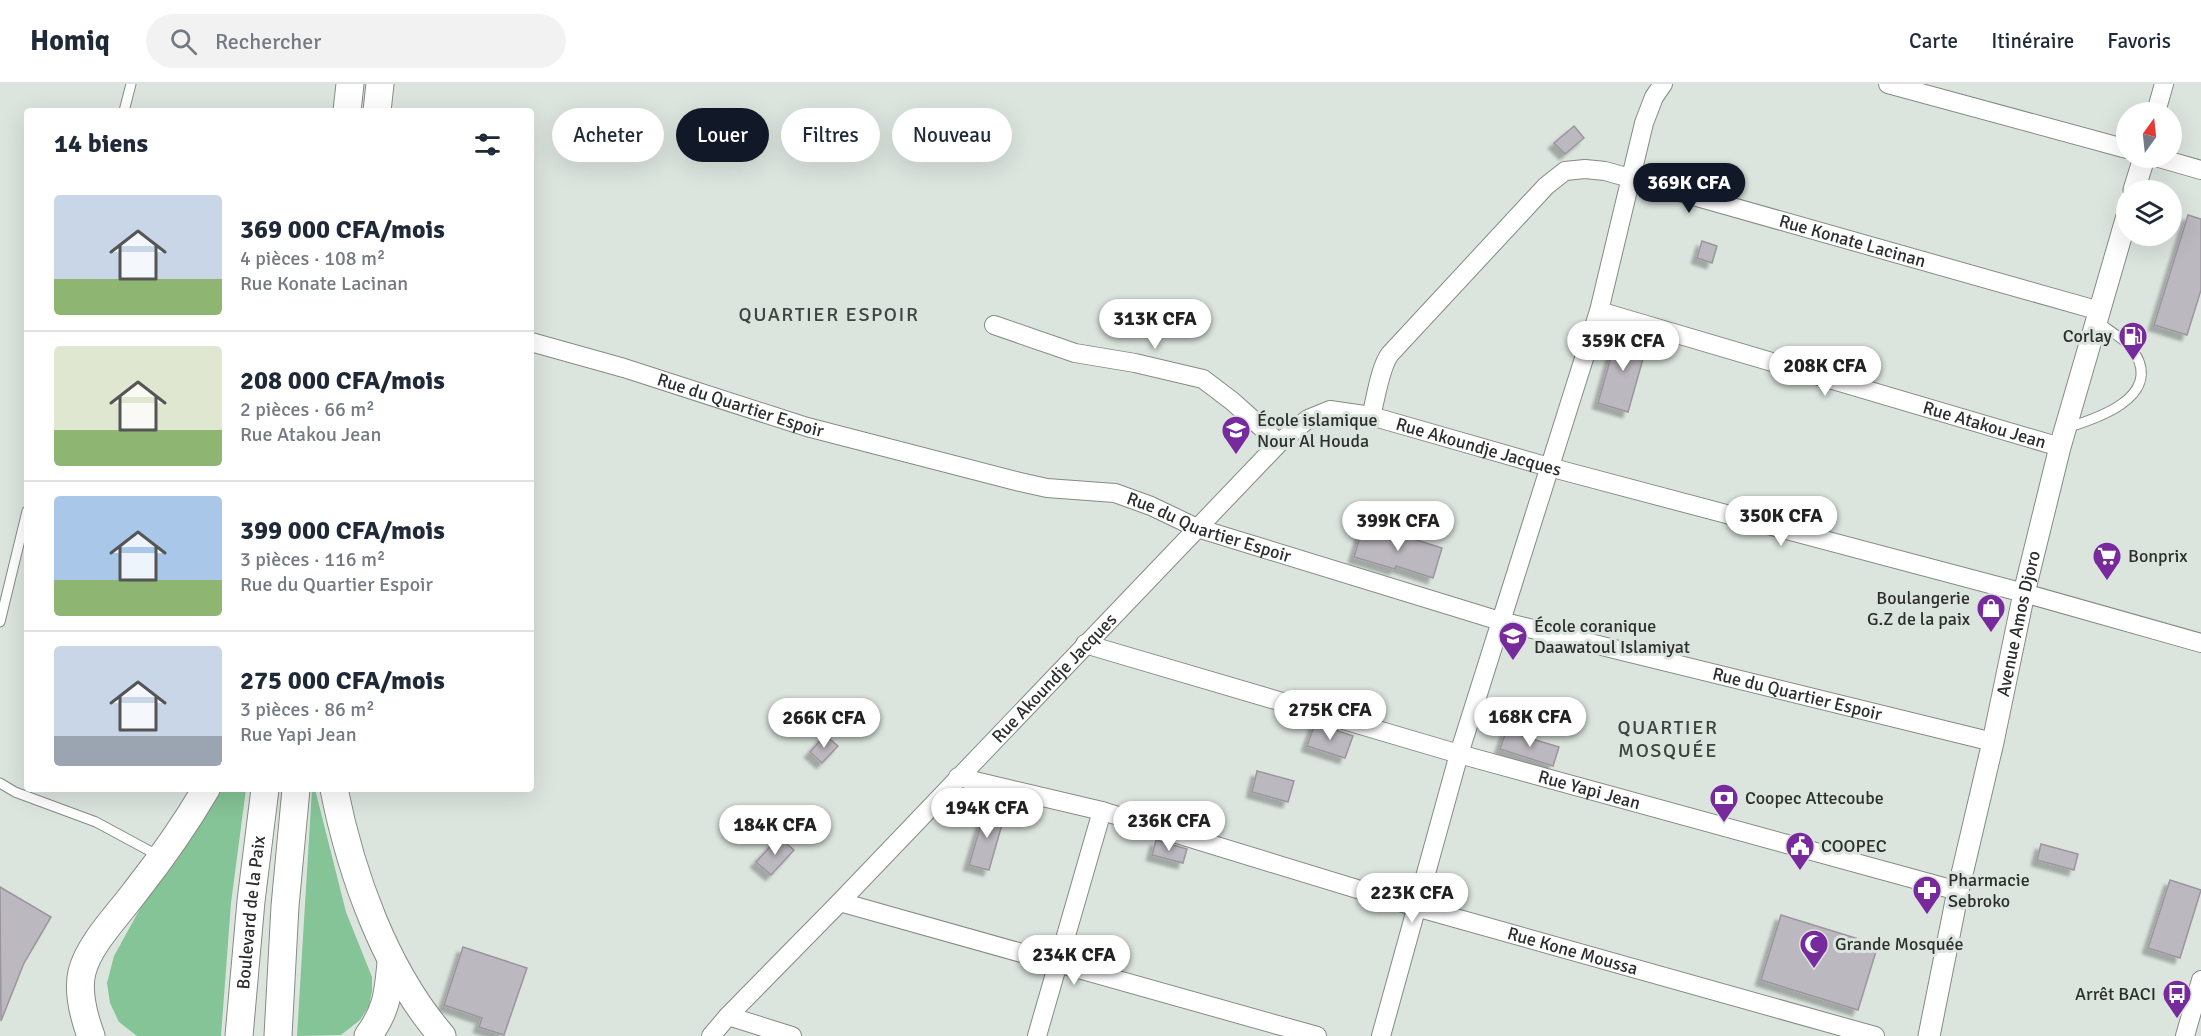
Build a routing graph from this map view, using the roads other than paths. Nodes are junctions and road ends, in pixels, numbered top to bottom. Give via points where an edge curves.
1 (130, 84) edge
2 (350, 84) edge
3 (380, 84) edge
4 (1663, 84) edge
5 (1888, 84) edge
6 (2164, 84) edge
7 (2159, 102) edge
8 (125, 108) edge
9 (347, 108) edge
10 (376, 108) edge
11 (2116, 145) edge
12 (2182, 165) edge
13 (2201, 170) edge
14 (1632, 180) junction
15 (2118, 246) edge
16 (1599, 311) junction
17 (2098, 316) junction
18 (994, 325) dead end
19 (534, 343) edge
20 (1371, 416) junction
21 (2063, 438) junction
22 (1279, 443) junction
23 (1549, 467) junction
24 (24, 523) edge
25 (1197, 528) junction
26 (2024, 593) junction
27 (1500, 621) junction
28 (0, 622) edge
29 (2201, 643) edge
30 (1085, 644) junction
31 (1993, 742) junction
32 (1459, 754) junction
33 (958, 777) junction
34 (0, 783) edge
35 (204, 792) edge
36 (265, 792) edge
37 (296, 792) edge
38 (335, 792) edge
39 (1102, 811) junction
40 (161, 857) junction
41 (1958, 891) junction
42 (840, 902) junction
43 (1416, 907) junction
44 (391, 963) junction
45 (1058, 963) junction
46 (2201, 980) edge
47 (728, 1017) junction
48 (239, 1035) edge
49 (90, 1036) edge
50 (278, 1036) edge
51 (368, 1036) edge
52 (442, 1036) edge
53 (711, 1036) edge
54 (792, 1036) edge
55 (1037, 1036) edge
56 (1317, 1036) edge
57 (1381, 1036) edge
58 (1875, 1036) edge
59 (1929, 1036) edge
60 (2185, 1036) edge

1 - 8 lane
2 - 9 main road
3 - 10 main road
4 - 14 street via 1653,97 1644,123
5 - 11 street
6 - 7 street
12 - 13 street
14 - 16 street
14 - 17 street, Rue Konate Lacinan
14 - 20 street, Rue Konate Lacinan via 1584,169 1565,171 1546,186 1390,354 1381,371
15 - 17 street, Avenue Amos Djoro
16 - 21 street, Rue Atakou Jean
16 - 23 street
17 - 21 street, Avenue Amos Djoro
17 - 21 lane via 2135,353 2142,369 2138,387 2129,398
18 - 22 street via 1076,353 1203,379
19 - 25 street, Rue du Quartier Espoir via 807,427 998,477 1047,488 1115,493
20 - 22 street, Rue Akoundje Jacques via 1330,410 1308,419
20 - 23 street, Rue Akoundje Jacques
21 - 26 street, Avenue Amos Djoro
22 - 25 street, Rue Akoundje Jacques
23 - 26 street, Rue Akoundje Jacques
23 - 27 street
24 - 28 lane
25 - 27 street, Rue du Quartier Espoir
25 - 30 street, Rue Akoundje Jacques
26 - 29 street, Rue Akoundje Jacques
26 - 31 street, Avenue Amos Djoro
27 - 31 street, Rue du Quartier Espoir
27 - 32 street
30 - 32 street, Rue Yapi Jean
30 - 33 street, Rue Akoundje Jacques
31 - 41 street, Avenue Amos Djoro
32 - 41 street, Rue Yapi Jean
32 - 43 street
33 - 39 street, Rue Kone Moussa
33 - 42 street, Rue Akoundje Jacques
34 - 40 lane via 96,822
35 - 40 main road
36 - 48 main road, Boulevard de la Paix
37 - 50 main road, Boulevard de la Paix
38 - 44 main road via 351,854
39 - 43 street, Rue Kone Moussa
39 - 45 street
40 - 49 main road via 87,958 81,973 80,989
41 - 59 street, Avenue Amos Djoro
42 - 45 street
42 - 47 street, Rue Akoundje Jacques
43 - 57 street
43 - 58 street, Rue Kone Moussa
44 - 51 main road via 387,1003
44 - 52 main road
45 - 55 street
45 - 56 street
46 - 60 street
47 - 53 street, Rue Akoundje Jacques
47 - 54 street

